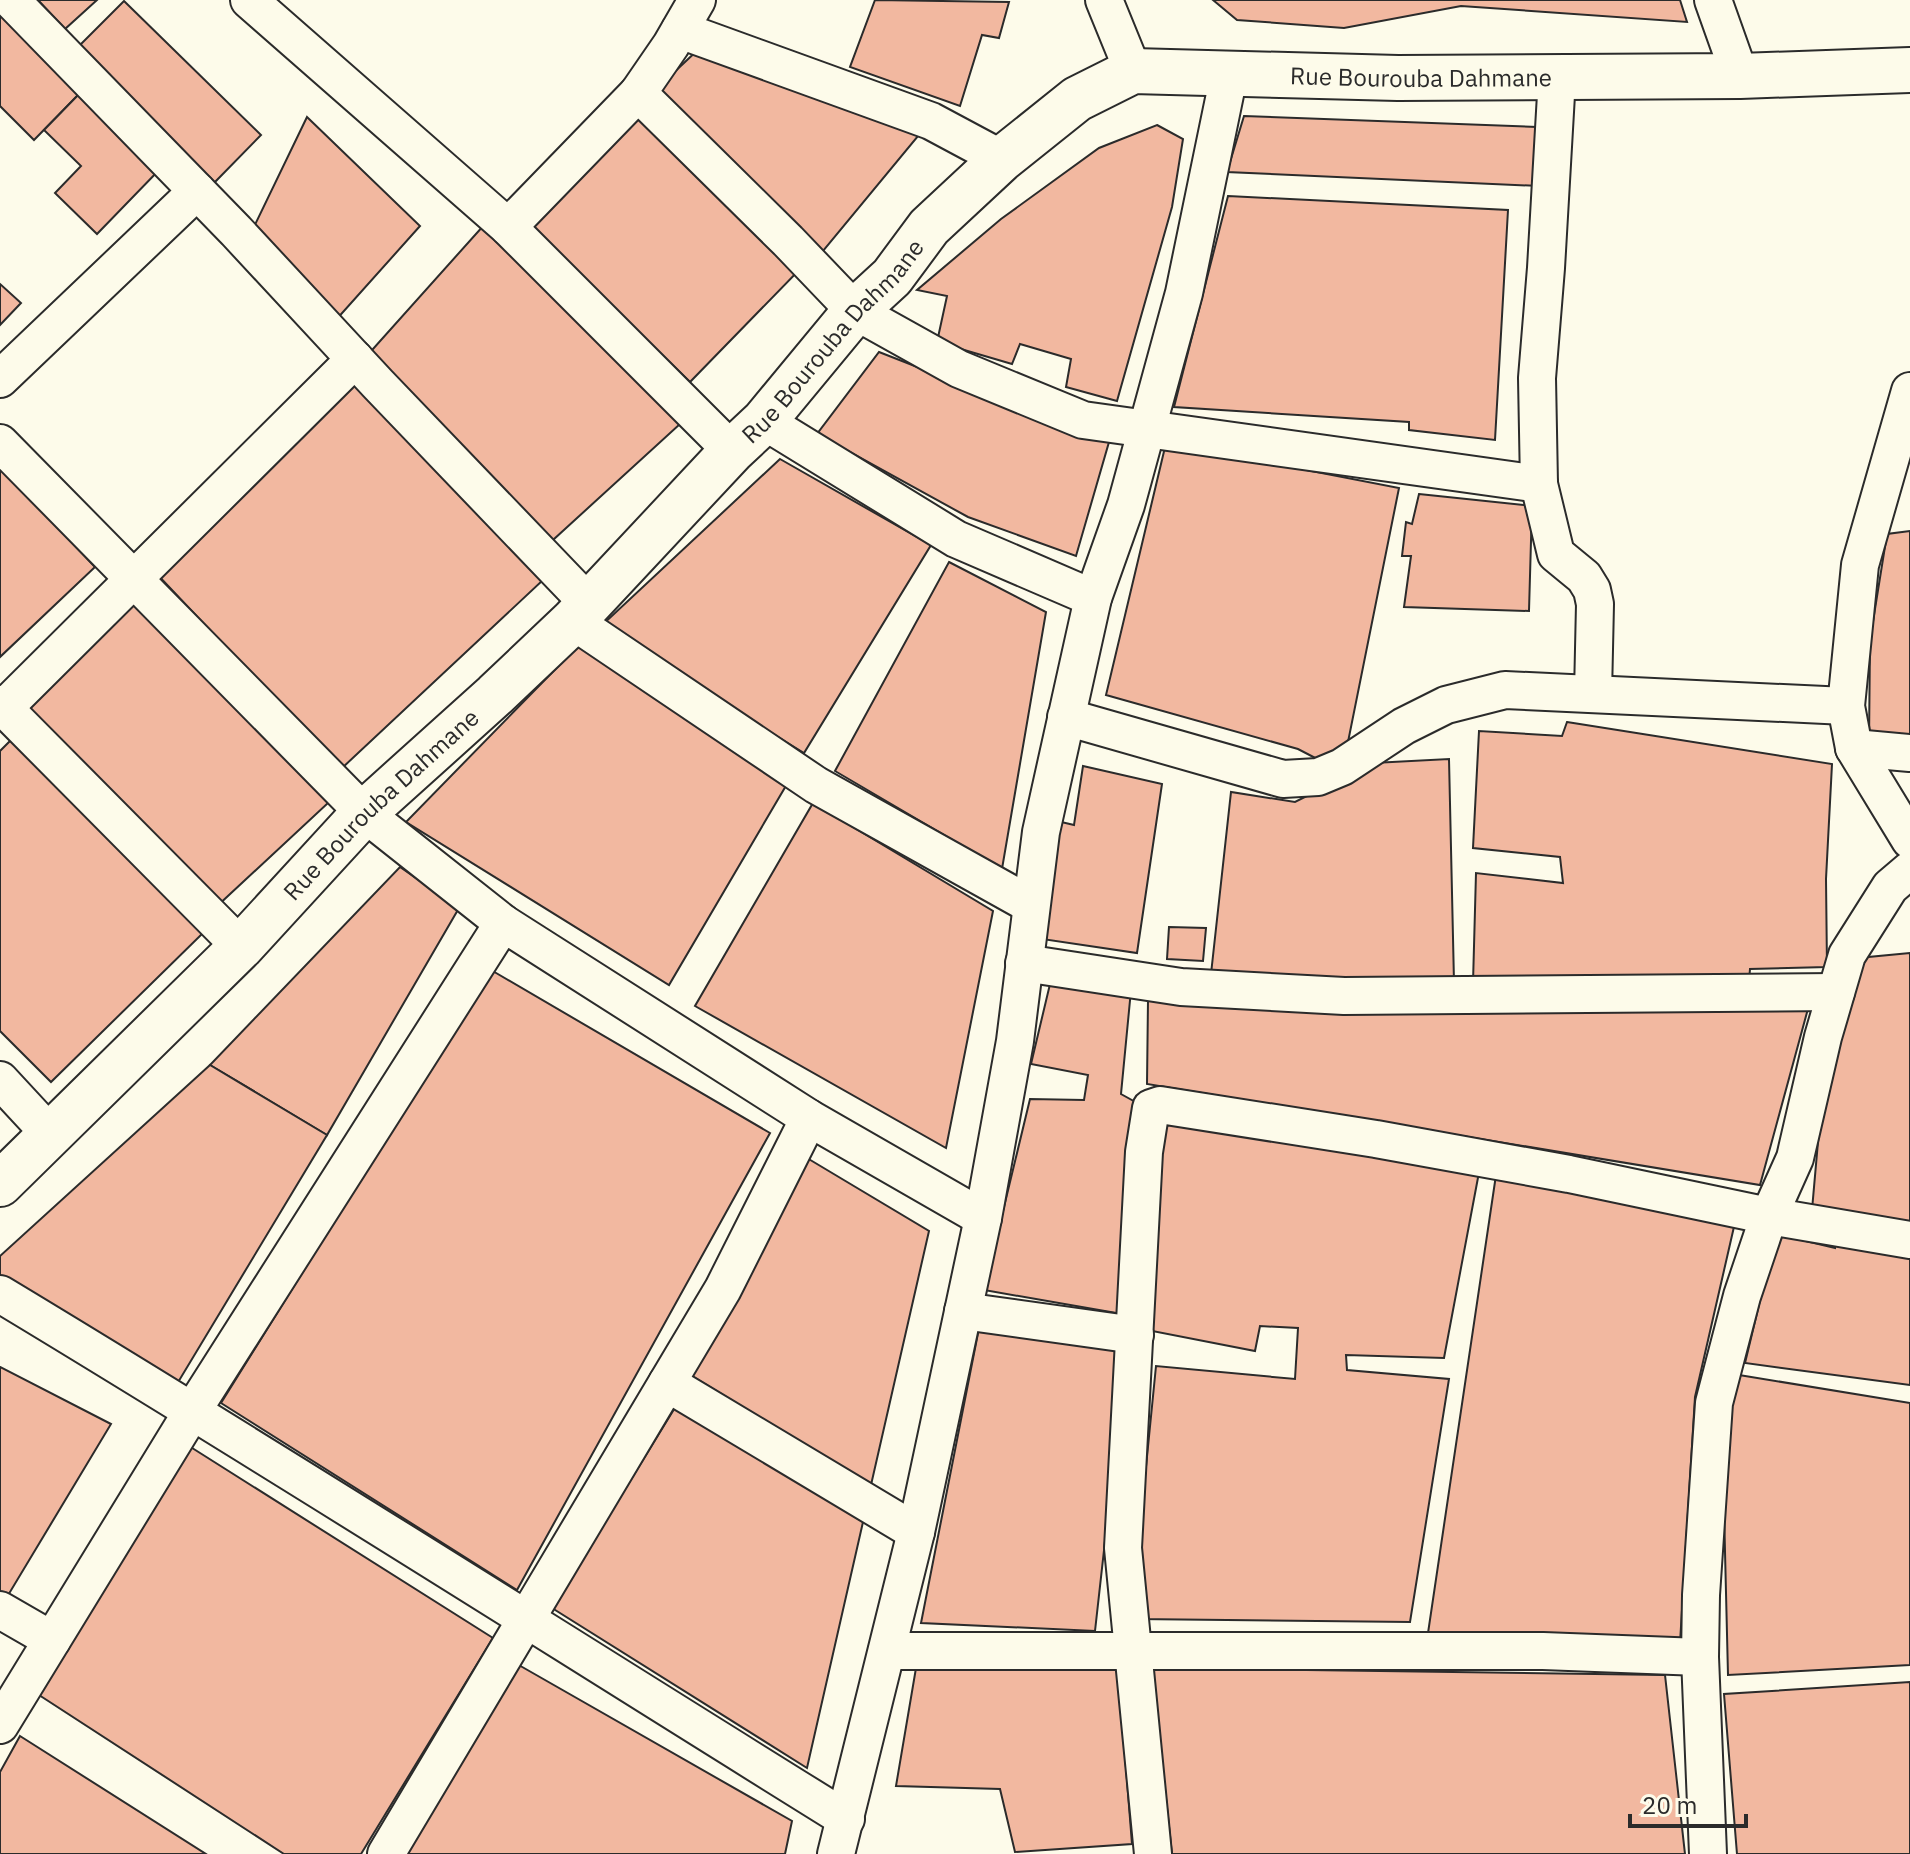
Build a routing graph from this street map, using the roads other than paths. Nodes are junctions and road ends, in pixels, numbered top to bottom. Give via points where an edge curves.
1 (11, 0) edge
2 (249, 0) edge
3 (1104, 0) edge
4 (1713, 0) edge
5 (689, 15) edge
6 (1910, 70) edge
7 (1133, 71) junction
8 (1229, 75) junction
9 (1740, 76) junction
10 (1557, 77) junction
11 (638, 93) junction
12 (1002, 159) junction
13 (197, 191) junction
14 (508, 227) junction
15 (855, 311) junction
16 (355, 359) junction
17 (0, 379) edge
18 (1910, 391) edge
19 (764, 421) junction
20 (1146, 429) junction
21 (0, 443) edge
22 (732, 451) junction
23 (1539, 484) junction
24 (134, 579) junction
25 (1093, 598) junction
26 (581, 612) junction
27 (1593, 694) junction
28 (2, 706) edge
29 (1846, 706) junction
30 (1066, 717) junction
31 (1854, 748) junction
32 (1910, 753) edge
33 (364, 813) junction
34 (1910, 840) edge
35 (1910, 870) edge
36 (1031, 905) junction
37 (503, 923) junction
38 (241, 947) junction
39 (1024, 963) junction
40 (1836, 992) junction
41 (0, 1080) edge
42 (809, 1118) junction
43 (50, 1134) junction
44 (0, 1184) edge
45 (1769, 1216) junction
46 (983, 1218) junction
47 (1910, 1240) edge
48 (0, 1294) edge
49 (963, 1311) junction
50 (1135, 1335) junction
51 (667, 1383) junction
52 (193, 1410) junction
53 (916, 1532) junction
54 (0, 1610) edge
55 (525, 1621) junction
56 (52, 1640) junction
57 (1132, 1650) junction
58 (887, 1651) junction
59 (1700, 1657) junction
60 (0, 1725) edge
61 (846, 1819) junction
62 (386, 1854) edge
63 (836, 1854) edge
64 (1153, 1854) edge
65 (1708, 1854) edge

1 - 13 street
2 - 14 street
3 - 7 street
4 - 9 street
5 - 11 street
5 - 12 street via 931,121
6 - 9 street, Rue Bourouba Dahmane
7 - 8 street, Rue Bourouba Dahmane
7 - 12 street, Rue Bourouba Dahmane via 1077,99
8 - 10 street, Rue Bourouba Dahmane
8 - 20 street via 1184,293
9 - 10 street, Rue Bourouba Dahmane
10 - 23 street via 1537,378
11 - 14 street
11 - 15 street
12 - 15 street, Rue Bourouba Dahmane via 929,227 892,277
13 - 16 street
13 - 17 street
14 - 22 street
15 - 19 street, Rue Bourouba Dahmane
15 - 20 street via 959,369 1083,420
16 - 24 street
16 - 26 street
18 - 29 street via 1860,565
19 - 22 street, Rue Bourouba Dahmane
19 - 25 street via 956,539
20 - 23 street
20 - 25 street
21 - 24 street
22 - 26 street, Rue Bourouba Dahmane
23 - 27 street via 1556,554 1592,590
24 - 28 street
24 - 33 street
25 - 30 street
26 - 33 street, Rue Bourouba Dahmane
26 - 36 street via 816,785
27 - 29 street
27 - 30 street via 1505,690 1446,705 1342,767 1318,777 1283,779
28 - 38 street
29 - 31 street
30 - 36 street
31 - 32 street
31 - 34 street
33 - 37 street
33 - 38 street, Rue Bourouba Dahmane
35 - 40 street via 1890,887 1866,921 1847,955
36 - 39 street
37 - 42 street
37 - 52 street
38 - 43 street, Rue Bourouba Dahmane
39 - 40 street via 1181,987 1344,996
39 - 46 street
40 - 45 street via 1795,1158
41 - 43 street
42 - 46 street
42 - 51 street via 723,1289
43 - 44 street, Rue Bourouba Dahmane
45 - 47 street
45 - 50 street via 1569,1174 1160,1105 1148,1113
45 - 59 street via 1714,1403
46 - 49 street
48 - 52 street
49 - 50 street
49 - 53 street
50 - 57 street via 1123,1548
51 - 53 street
51 - 55 street
52 - 55 street
52 - 56 street
53 - 58 street
54 - 56 street
55 - 61 street
55 - 62 street
56 - 60 street
57 - 58 street
57 - 59 street via 1543,1651
57 - 64 street
58 - 61 street
59 - 65 street
61 - 63 street

